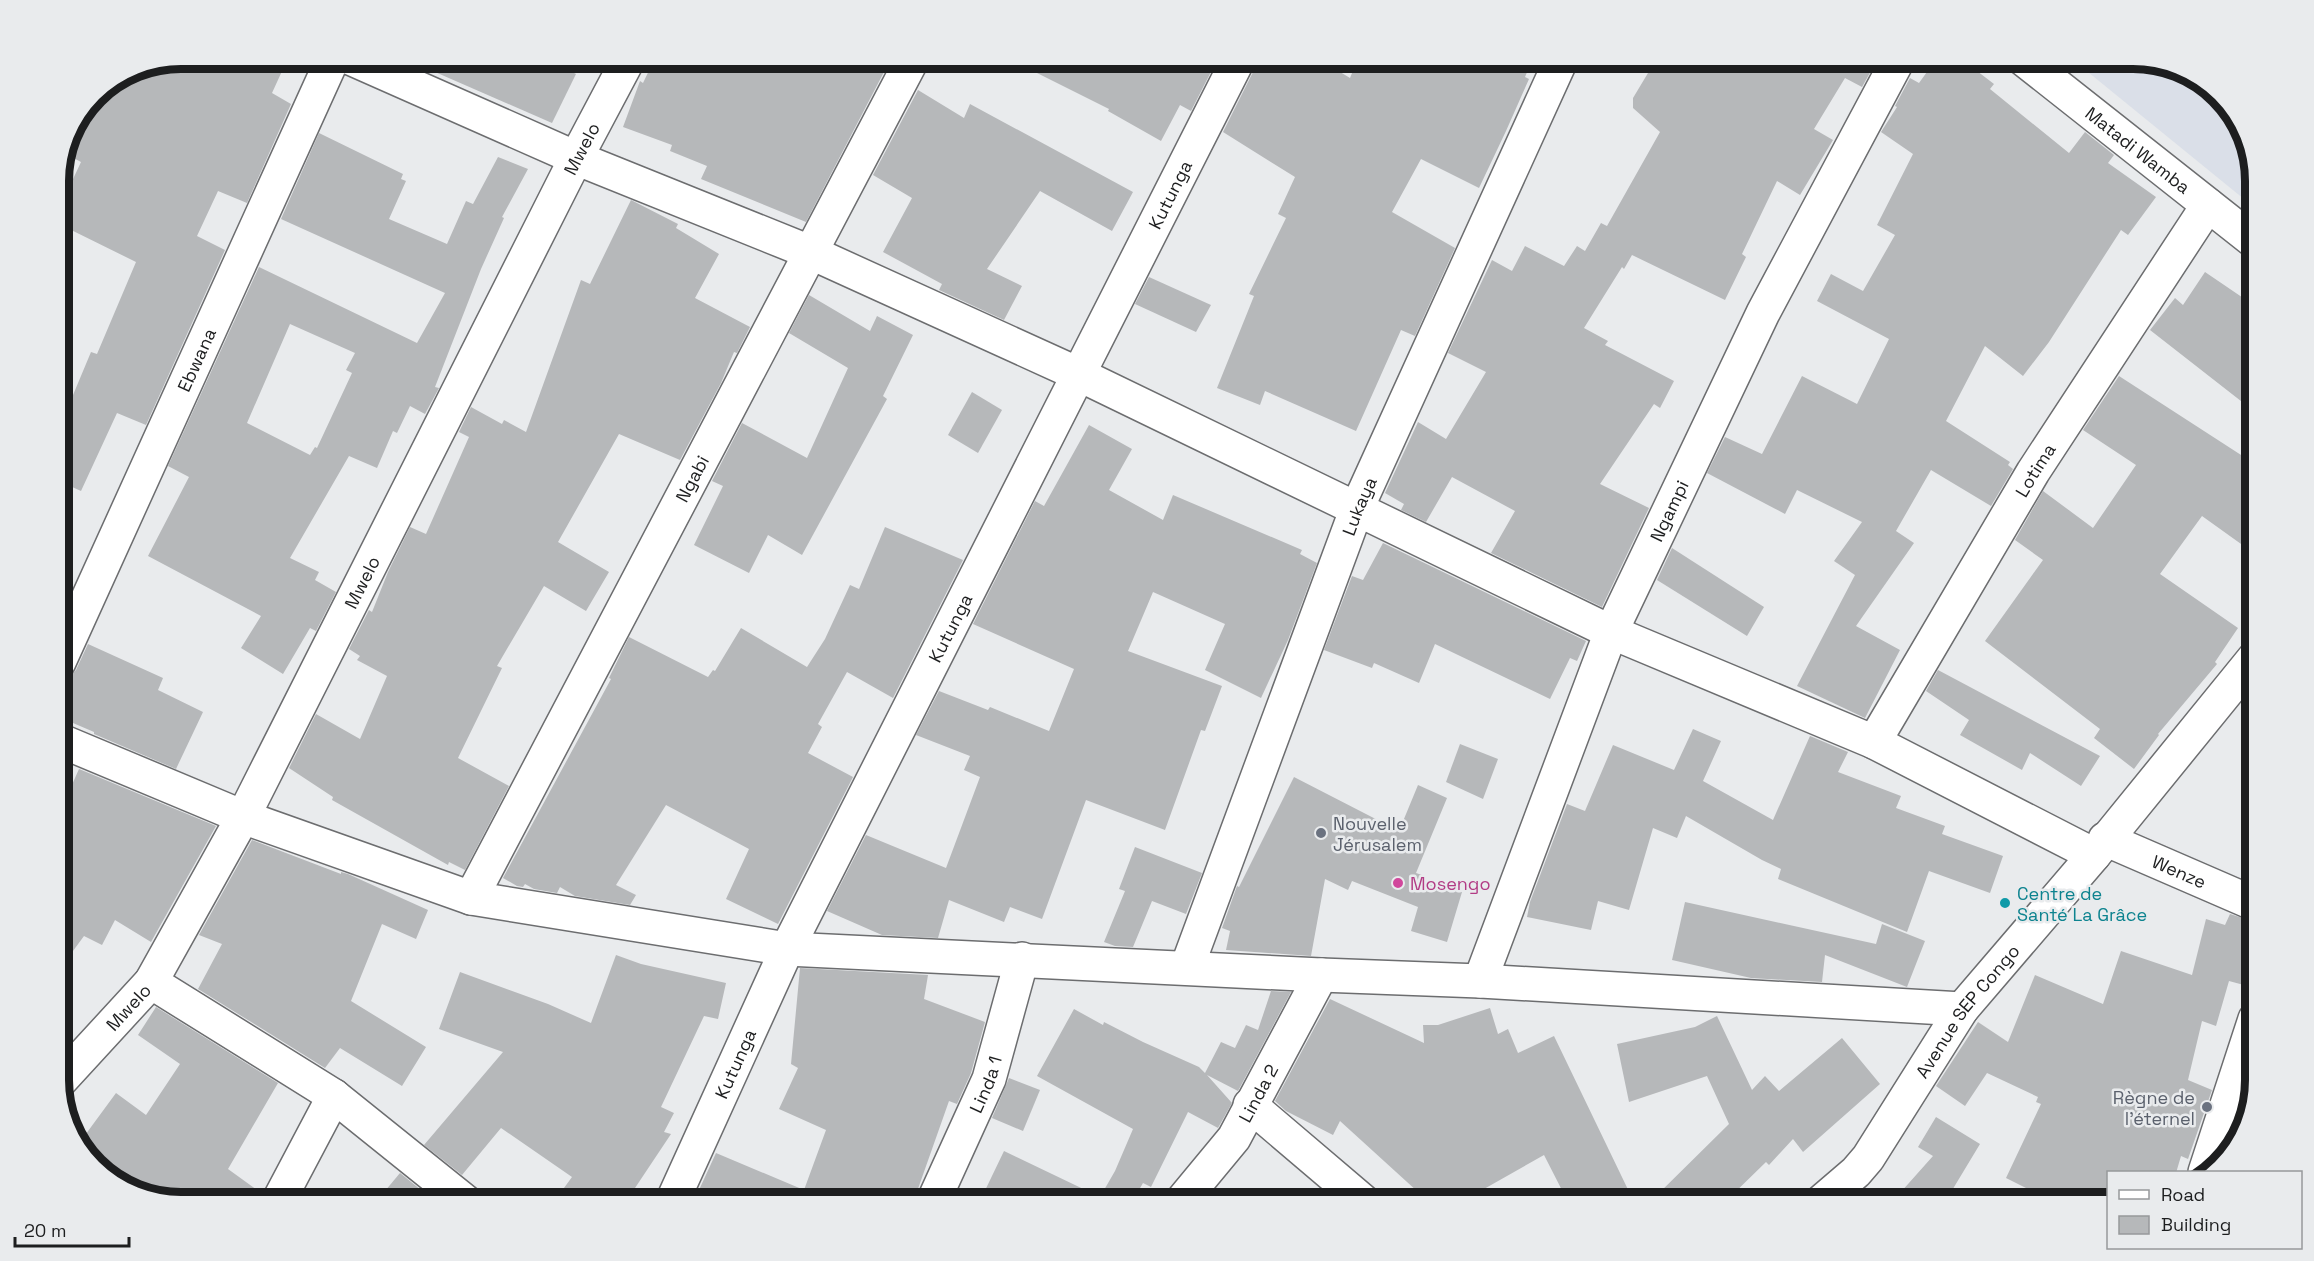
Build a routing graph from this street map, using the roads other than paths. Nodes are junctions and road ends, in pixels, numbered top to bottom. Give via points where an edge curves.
1 (328, 69) edge
2 (375, 69) edge
3 (623, 69) edge
4 (907, 69) edge
5 (1233, 69) edge
6 (1557, 69) edge
7 (1893, 69) edge
8 (2036, 69) edge
9 (576, 158) junction
10 (2208, 205) junction
11 (2245, 234) edge
12 (812, 253) junction
13 (1078, 374) junction
14 (1357, 508) junction
15 (1611, 632) junction
16 (69, 640) edge
17 (2245, 669) edge
18 (1874, 742) junction
19 (69, 744) edge
20 (243, 817) junction
21 (2099, 847) junction
22 (471, 898) junction
23 (2245, 900) edge
24 (787, 949) junction
25 (1022, 959) junction
26 (1187, 967) junction
27 (1321, 975) junction
28 (1480, 981) junction
29 (151, 982) junction
30 (1962, 1009) junction
31 (2245, 1052) edge
32 (69, 1071) edge
33 (334, 1096) junction
34 (1250, 1105) junction
35 (2209, 1162) edge
36 (284, 1192) edge
37 (452, 1192) edge
38 (677, 1192) edge
39 (938, 1192) edge
40 (1190, 1192) edge
41 (1351, 1192) edge
42 (1833, 1192) edge

1 - 16 street, Ebwana
2 - 9 street, Wenze
3 - 9 street, Mwelo
4 - 12 street, Ngabi
5 - 13 street, Kutunga
6 - 14 street, Lukaya
7 - 15 street, Ngampi via 1763,313
8 - 10 street, Matadi Wamba
9 - 12 street, Wenze
9 - 20 street, Mwelo
10 - 11 street, Matadi Wamba
10 - 18 street, Lotima via 2033,472
12 - 13 street, Wenze
12 - 22 street, Ngabi
13 - 14 street, Wenze
13 - 24 street, Kutunga
14 - 15 street, Wenze
14 - 26 street, Lukaya
15 - 18 street, Wenze
15 - 28 street, Ngampi
17 - 21 street, Avenue SEP Congo
18 - 21 street, Wenze
19 - 20 street
20 - 22 street
20 - 29 street, Mwelo
21 - 23 street, Wenze
21 - 30 street, Avenue SEP Congo
22 - 24 street
24 - 25 street
24 - 38 street, Kutunga
25 - 26 street
25 - 39 street, Linda 1 via 989,1079
26 - 27 street
27 - 28 street
27 - 34 street, Linda 2
28 - 30 street
29 - 32 street, Mwelo
29 - 33 street
30 - 42 street, Avenue SEP Congo via 1868,1158
31 - 35 street
33 - 36 street
33 - 37 street
34 - 40 street, Linda 2 via 1234,1138
34 - 41 street

